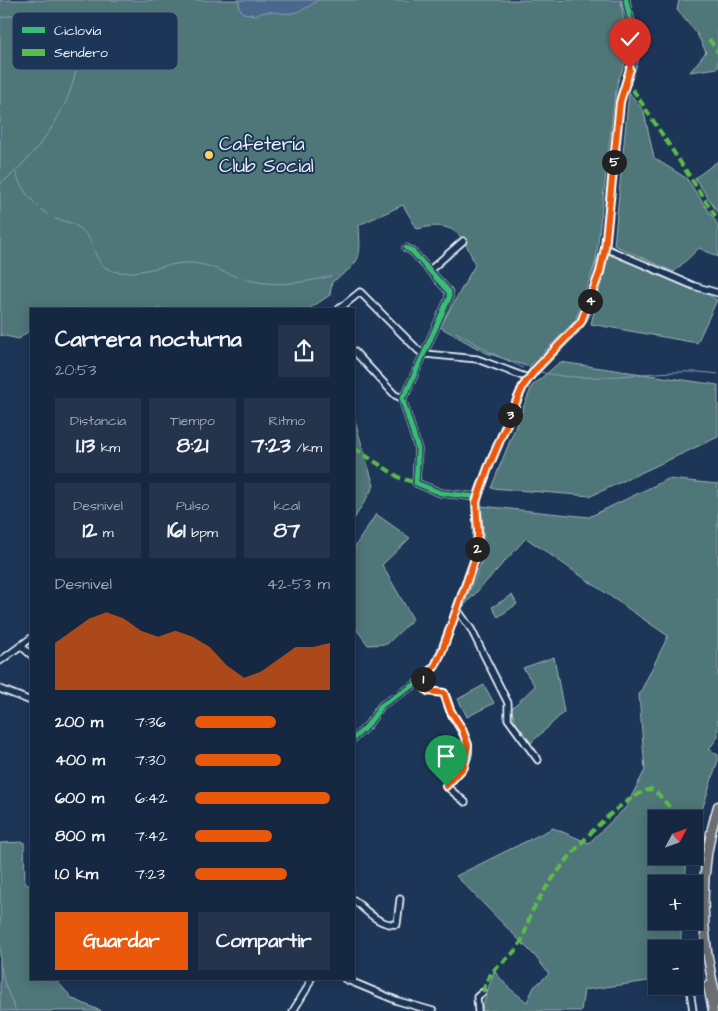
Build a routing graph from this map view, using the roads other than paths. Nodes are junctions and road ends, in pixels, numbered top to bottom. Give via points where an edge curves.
1 (626, 0) edge
2 (463, 241) dead end
3 (406, 248) dead end
4 (605, 248) junction
5 (430, 270) junction
6 (718, 293) edge
7 (340, 308) edge
8 (355, 352) edge
9 (425, 354) junction
10 (528, 378) junction
11 (402, 398) junction
12 (477, 497) junction
13 (457, 610) junction
14 (30, 639) edge
15 (21, 646) junction
16 (30, 654) edge
17 (0, 661) edge
18 (419, 682) junction
19 (0, 689) edge
20 (30, 701) edge
21 (355, 737) edge
22 (538, 760) dead end
23 (465, 802) dead end
24 (718, 806) edge
25 (400, 900) dead end
26 (355, 901) edge
27 (706, 947) junction
28 (311, 980) edge
29 (346, 980) edge
30 (483, 992) dead end
31 (691, 995) edge
32 (718, 1004) edge
33 (293, 1011) edge
34 (432, 1011) edge
35 (478, 1011) edge
36 (693, 1011) edge
37 (713, 1011) edge

1 - 4 street via 634,59 620,102
2 - 5 street
3 - 5 street
4 - 6 street
4 - 10 street via 600,272 581,322
5 - 9 street via 449,292 449,298
7 - 9 street via 357,292 364,293 419,352
8 - 11 street via 395,395
9 - 10 street via 477,359
9 - 11 street
10 - 12 street
11 - 12 street via 418,449 416,483 441,493
12 - 13 street via 477,553
13 - 18 street via 435,666
13 - 22 street via 471,630 508,703 508,718
14 - 15 street
15 - 16 street
15 - 17 street
18 - 21 street via 388,699
18 - 23 street via 428,691 444,693 454,719 467,737 464,767 446,786
19 - 20 street
24 - 27 highway via 706,866
25 - 26 street via 397,924 389,925 379,921
27 - 32 highway
27 - 37 highway
28 - 33 street
29 - 34 street
30 - 35 street via 477,997
31 - 36 street

